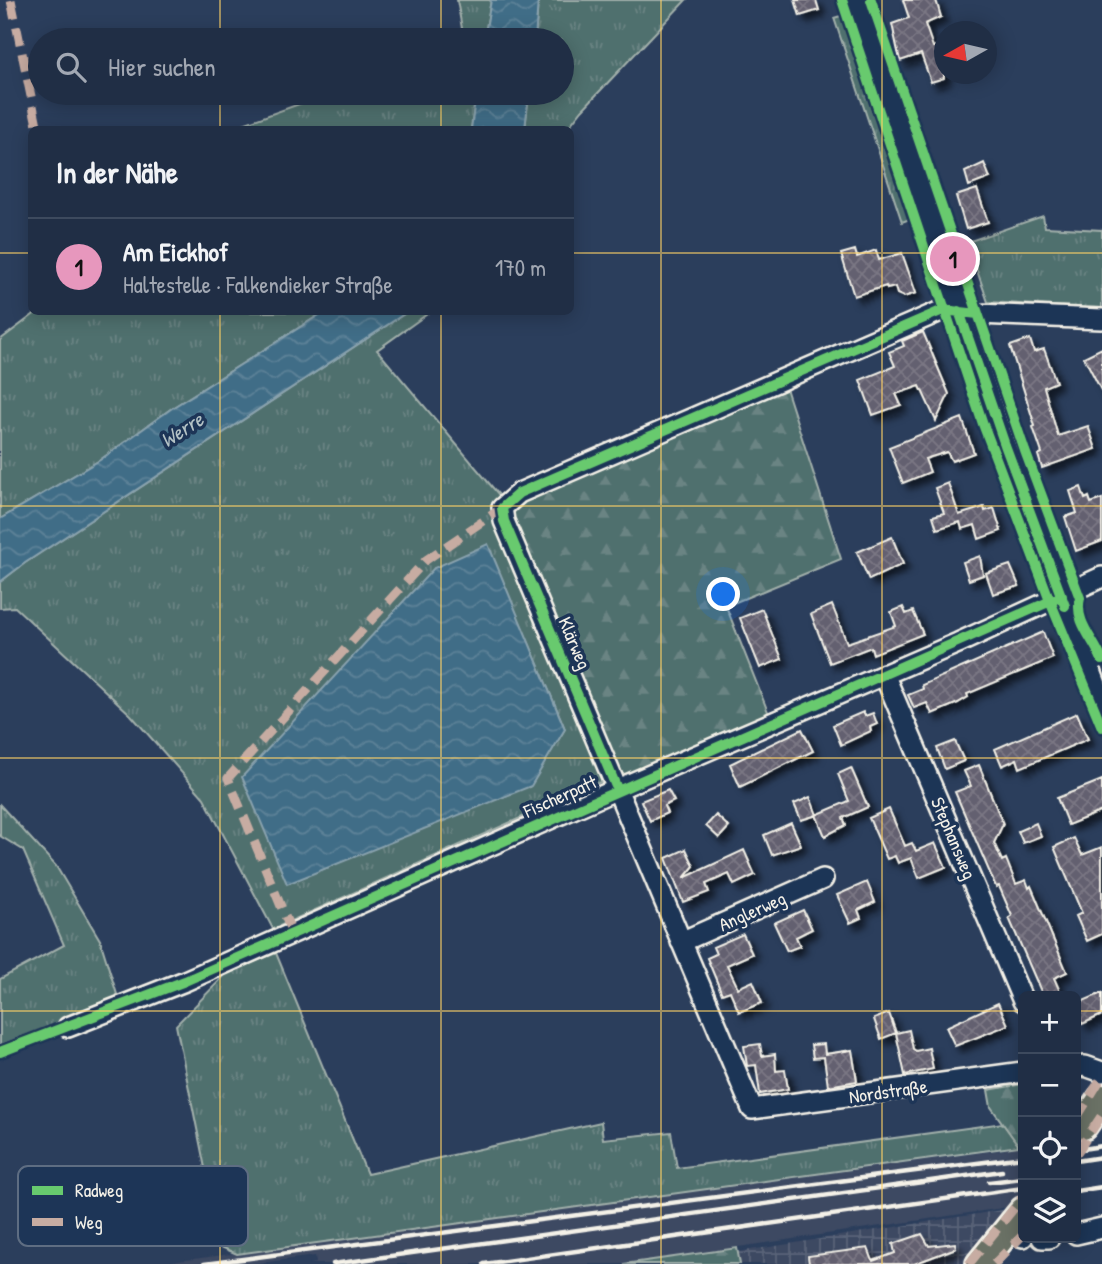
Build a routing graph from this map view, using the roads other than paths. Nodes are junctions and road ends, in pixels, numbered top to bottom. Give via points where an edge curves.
1 (855, 0) edge
2 (959, 311) junction
3 (1102, 319) edge
4 (1102, 577) edge
5 (1062, 596) junction
6 (884, 674) junction
7 (1102, 701) edge
8 (618, 790) junction
9 (823, 879) dead end
10 (681, 943) junction
11 (1019, 991) edge
12 (68, 1027) dead end
13 (1081, 1066) edge
14 (1102, 1072) edge
15 (1018, 1073) edge
16 (1102, 1098) edge
17 (752, 1109) joint
18 (1083, 1125) dead end
19 (1102, 1228) edge
20 (1081, 1233) edge
21 (1015, 1235) edge
22 (980, 1264) edge

1 - 2 street
2 - 3 street
2 - 5 street
2 - 8 street, Klärweg via 943,310 879,337 519,493 502,508
4 - 5 street, Fischerpatt
5 - 6 street, Fischerpatt
5 - 7 street
6 - 8 street, Fischerpatt
6 - 11 street, Stephansweg
8 - 10 street, Klärweg
8 - 12 street, Fischerpatt via 186,981
9 - 10 street, Anglerweg
10 - 17 street, Klärweg
13 - 14 street
15 - 17 street, Nordstraße
16 - 18 main road
19 - 20 street
21 - 22 main road

